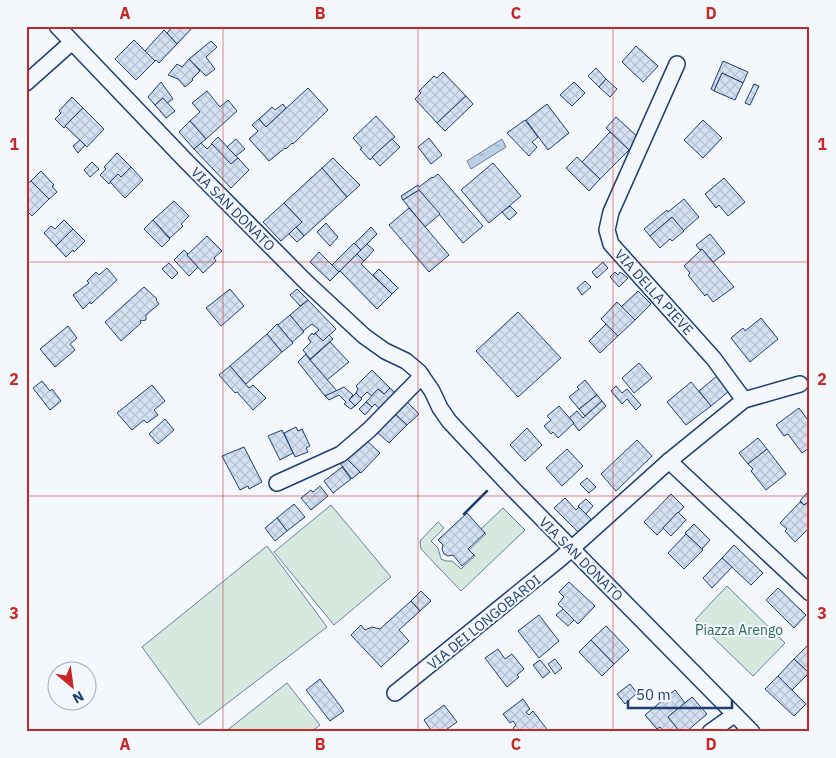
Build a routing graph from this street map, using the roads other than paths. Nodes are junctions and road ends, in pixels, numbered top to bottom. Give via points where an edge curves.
1 (57, 26) edge
2 (72, 42) junction
3 (677, 64) dead end
4 (26, 84) edge
5 (422, 376) junction
6 (800, 384) dead end
7 (744, 400) junction
8 (669, 461) junction
9 (277, 483) dead end
10 (571, 549) junction
11 (810, 593) edge
12 (395, 693) dead end
13 (734, 715) junction
14 (710, 732) edge
15 (752, 732) edge

1 - 2 street, VIA SAN DONATO
2 - 4 street
2 - 5 street, VIA SAN DONATO via 306,282 364,336 406,361
3 - 7 street, VIA DELLA PIEVE via 611,212 607,230 611,244 714,359
5 - 9 street via 341,454
5 - 10 street, VIA SAN DONATO via 449,421
6 - 7 street
7 - 8 street
8 - 10 street
8 - 11 street
10 - 12 street, VIA DEI LONGOBARDI
10 - 13 street, VIA SAN DONATO
13 - 14 street
13 - 15 street, VIA SAN DONATO

